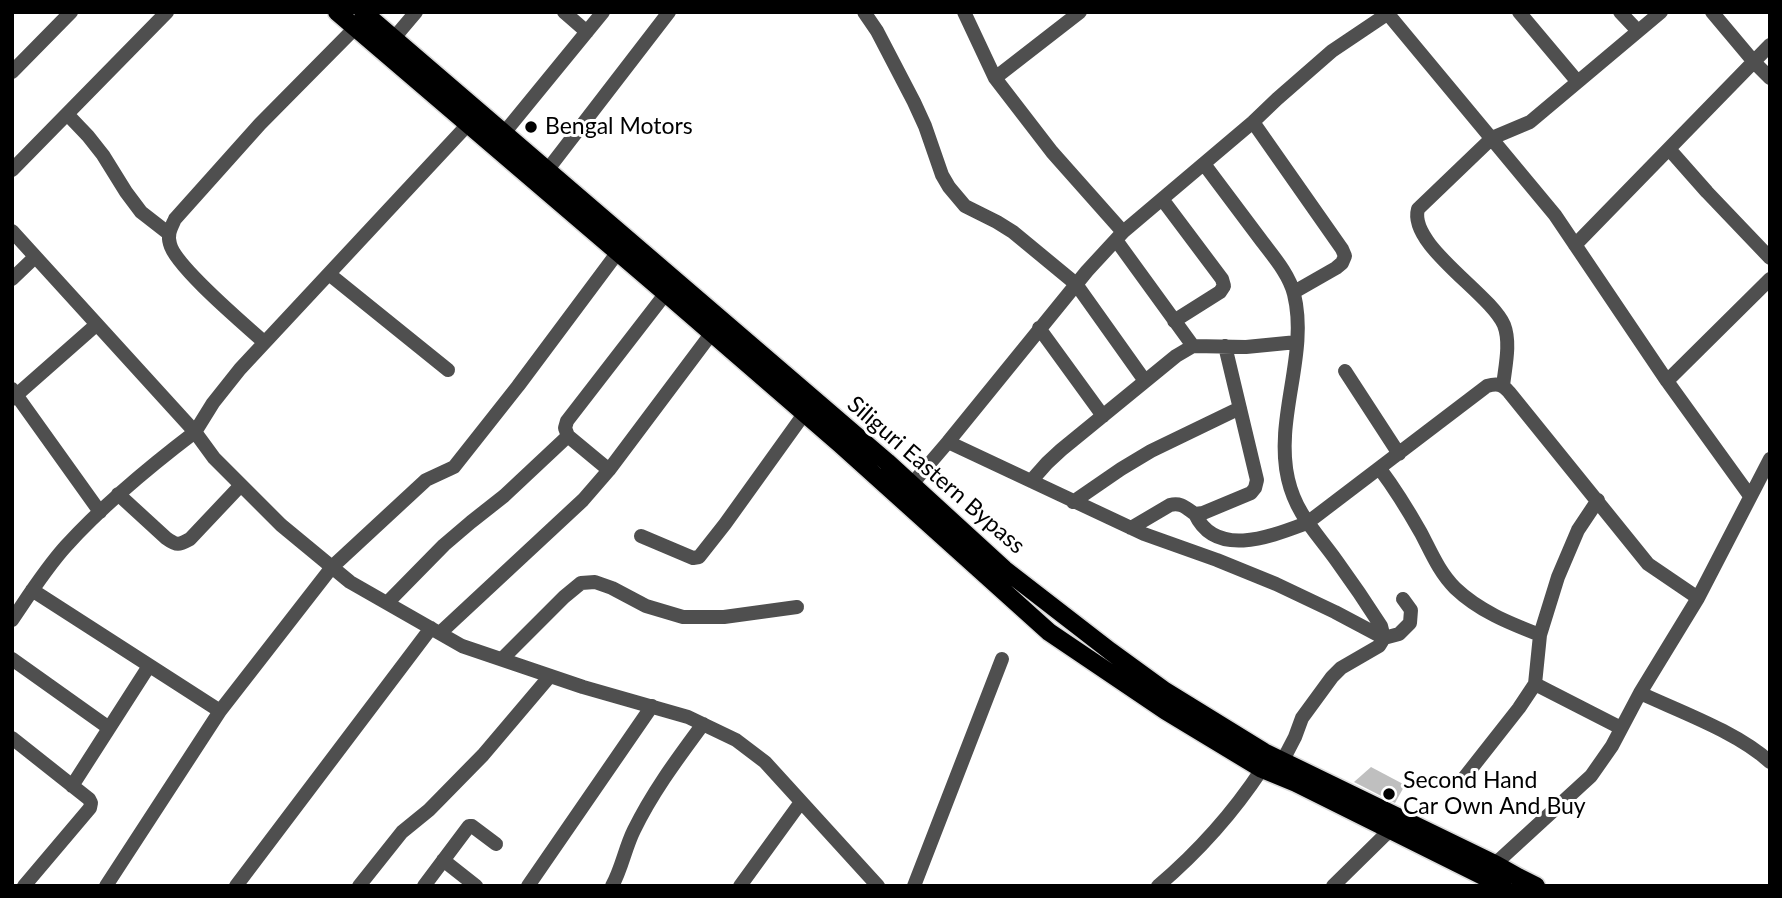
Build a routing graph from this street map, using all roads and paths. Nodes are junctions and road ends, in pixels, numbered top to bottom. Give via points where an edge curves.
1 (71, 12) edge
2 (167, 12) edge
3 (337, 12) edge
4 (416, 12) edge
5 (564, 12) edge
6 (603, 12) edge
7 (669, 12) edge
8 (864, 12) edge
9 (964, 12) edge
10 (1080, 12) edge
11 (1519, 12) edge
12 (1620, 12) edge
13 (1661, 12) edge
14 (1712, 12) edge
15 (1389, 13) edge
16 (359, 20) edge
17 (1638, 31) junction
18 (587, 32) junction
19 (394, 38) junction
20 (1770, 45) edge
21 (1754, 62) junction
22 (12, 72) edge
23 (995, 78) junction
24 (1770, 78) edge
25 (1577, 81) junction
26 (67, 114) junction
27 (474, 118) junction
28 (1253, 122) junction
29 (504, 133) junction
30 (1492, 138) junction
31 (1669, 149) junction
32 (1204, 163) junction
33 (12, 170) edge
34 (543, 177) junction
35 (1162, 199) junction
36 (12, 231) edge
37 (169, 233) junction
38 (1119, 236) junction
39 (1575, 245) junction
40 (618, 252) junction
41 (35, 257) junction
42 (1770, 258) edge
43 (329, 274) junction
44 (12, 279) edge
45 (1770, 279) edge
46 (1076, 284) junction
47 (1294, 292) junction
48 (666, 293) junction
49 (1174, 321) junction
50 (96, 326) junction
51 (1039, 328) junction
52 (711, 334) junction
53 (264, 342) junction
54 (1297, 342) junction
55 (1193, 346) junction
56 (1225, 346) junction
57 (448, 370) dead end
58 (1345, 371) dead end
59 (1145, 381) junction
60 (1667, 381) junction
61 (1503, 386) junction
62 (14, 394) edge
63 (1240, 408) junction
64 (804, 414) junction
65 (1103, 416) junction
66 (195, 432) junction
67 (568, 436) junction
68 (948, 442) junction
69 (1399, 454) junction
70 (1770, 459) edge
71 (1380, 469) junction
72 (609, 470) junction
73 (1031, 481) junction
74 (241, 485) junction
75 (905, 492) junction
76 (118, 494) junction
77 (1750, 496) junction
78 (1598, 500) junction
79 (1073, 502) junction
80 (100, 512) junction
81 (1195, 514) junction
82 (1307, 523) junction
83 (1131, 528) junction
84 (641, 536) dead end
85 (332, 567) junction
86 (997, 574) junction
87 (32, 590) junction
88 (1698, 598) junction
89 (1404, 599) dead end
90 (387, 603) junction
91 (797, 607) dead end
92 (12, 620) edge
93 (435, 631) junction
94 (1384, 638) junction
95 (1539, 649) junction
96 (12, 659) edge
97 (502, 659) junction
98 (1002, 659) dead end
99 (149, 666) junction
100 (550, 676) junction
101 (1535, 684) junction
102 (1640, 693) junction
103 (652, 706) junction
104 (220, 711) junction
105 (703, 724) junction
106 (109, 728) junction
107 (1621, 728) junction
108 (12, 738) edge
109 (1282, 762) junction
110 (1770, 762) edge
111 (1262, 769) junction
112 (1460, 783) dead end
113 (72, 786) junction
114 (801, 802) junction
115 (1390, 830) junction
116 (496, 844) dead end
117 (443, 860) junction
118 (1495, 864) junction
119 (871, 883) edge
120 (24, 886) edge
121 (106, 886) edge
122 (236, 886) edge
123 (359, 886) edge
124 (424, 886) edge
125 (476, 886) edge
126 (528, 886) edge
127 (612, 886) edge
128 (740, 886) edge
129 (914, 886) edge
130 (1158, 886) edge
131 (1333, 886) edge
132 (1503, 886) edge
133 (1536, 886) edge

1 - 22 street
2 - 26 street
3 - 16 main road, Siliguri Eastern Bypass
4 - 19 street
5 - 18 street
6 - 18 street
7 - 34 street
8 - 46 street via 915,102 948,187 965,206 1013,232
9 - 23 street
10 - 23 street
11 - 25 street
12 - 17 street
13 - 17 street
14 - 21 street
15 - 28 street via 1332,51
15 - 30 street
16 - 19 main road, Siliguri Eastern Bypass
16 - 27 main road, Siliguri Eastern Bypass
16 - 37 street via 175,219
17 - 25 street
18 - 29 street
19 - 27 main road, Siliguri Eastern Bypass
20 - 21 street
21 - 24 street
21 - 31 street
23 - 38 street
25 - 30 street via 1530,122
26 - 33 street
26 - 37 street via 103,155 141,212
27 - 29 main road, Siliguri Eastern Bypass
27 - 34 main road, Siliguri Eastern Bypass
27 - 43 street
28 - 32 street
28 - 47 street via 1345,256 1336,268
29 - 34 main road, Siliguri Eastern Bypass
30 - 39 street
30 - 61 street via 1416,216 1424,238 1504,324
31 - 39 street
31 - 42 street
32 - 35 street
32 - 47 street
34 - 40 main road, Siliguri Eastern Bypass
34 - 75 main road, Siliguri Eastern Bypass via 887,462
35 - 38 street
35 - 49 street via 1224,286
36 - 41 street
37 - 53 street via 170,247 184,267
38 - 46 street
38 - 49 street
39 - 60 street
40 - 48 main road, Siliguri Eastern Bypass
40 - 85 street via 454,467 426,480
41 - 44 street
41 - 50 street
43 - 53 street
43 - 57 street
45 - 60 street
46 - 51 street
46 - 59 street
47 - 54 street
48 - 52 main road, Siliguri Eastern Bypass
48 - 67 street via 567,421
49 - 55 street
50 - 62 street
50 - 66 street
51 - 65 street
51 - 68 street
52 - 64 main road, Siliguri Eastern Bypass
52 - 72 street
53 - 66 street
54 - 56 street
54 - 82 street via 1285,455 1295,503
55 - 56 street
55 - 59 street
56 - 63 street
58 - 69 street
59 - 65 street
60 - 77 street
61 - 69 street via 1487,386
61 - 78 street
62 - 80 street
63 - 79 street via 1151,451
63 - 81 street via 1255,488
64 - 75 main road, Siliguri Eastern Bypass
64 - 84 street via 699,557
65 - 73 street
66 - 74 street
66 - 76 street
67 - 72 street
67 - 90 street via 444,545
68 - 73 street
68 - 75 street
69 - 71 street
70 - 77 street
71 - 82 street
71 - 95 street via 1454,587
72 - 93 street via 550,532
73 - 79 street
74 - 76 street via 180,545 173,544
74 - 85 street
75 - 86 main road, Siliguri Eastern Bypass
76 - 80 street
77 - 88 street
78 - 88 street via 1648,564
78 - 95 street via 1578,530 1558,577
79 - 83 street
80 - 87 street
81 - 82 street via 1204,529 1247,542
81 - 83 street via 1177,503
82 - 94 street via 1368,605
83 - 94 street via 1276,584
85 - 90 street
85 - 104 street
86 - 109 main road, Siliguri Eastern Bypass via 1063,615 1165,691
86 - 111 main road, Siliguri Eastern Bypass via 1049,632
87 - 92 street
87 - 99 street
88 - 102 street
89 - 94 street via 1410,623 1399,634
90 - 93 street
91 - 97 street via 724,617 683,617 595,582 580,583
93 - 97 street
93 - 122 street
94 - 109 street via 1332,677 1302,718
95 - 101 street
96 - 106 street
97 - 100 street
98 - 129 street
99 - 104 street
99 - 106 street
100 - 103 street
100 - 123 street via 483,755 402,832
101 - 107 street
101 - 112 street
102 - 107 street
102 - 110 street via 1737,738
103 - 105 street
103 - 126 street
104 - 121 street
105 - 114 street via 736,740 765,762
105 - 127 street via 649,801
106 - 113 street
107 - 118 street via 1591,776
108 - 113 street
109 - 118 main road, Siliguri Eastern Bypass
111 - 115 main road, Siliguri Eastern Bypass
111 - 130 street via 1213,833
113 - 120 street via 89,799 90,808
114 - 119 street
114 - 128 street
115 - 131 street
115 - 132 main road, Siliguri Eastern Bypass
116 - 117 street via 469,826
117 - 124 street
117 - 125 street
118 - 133 main road, Siliguri Eastern Bypass

